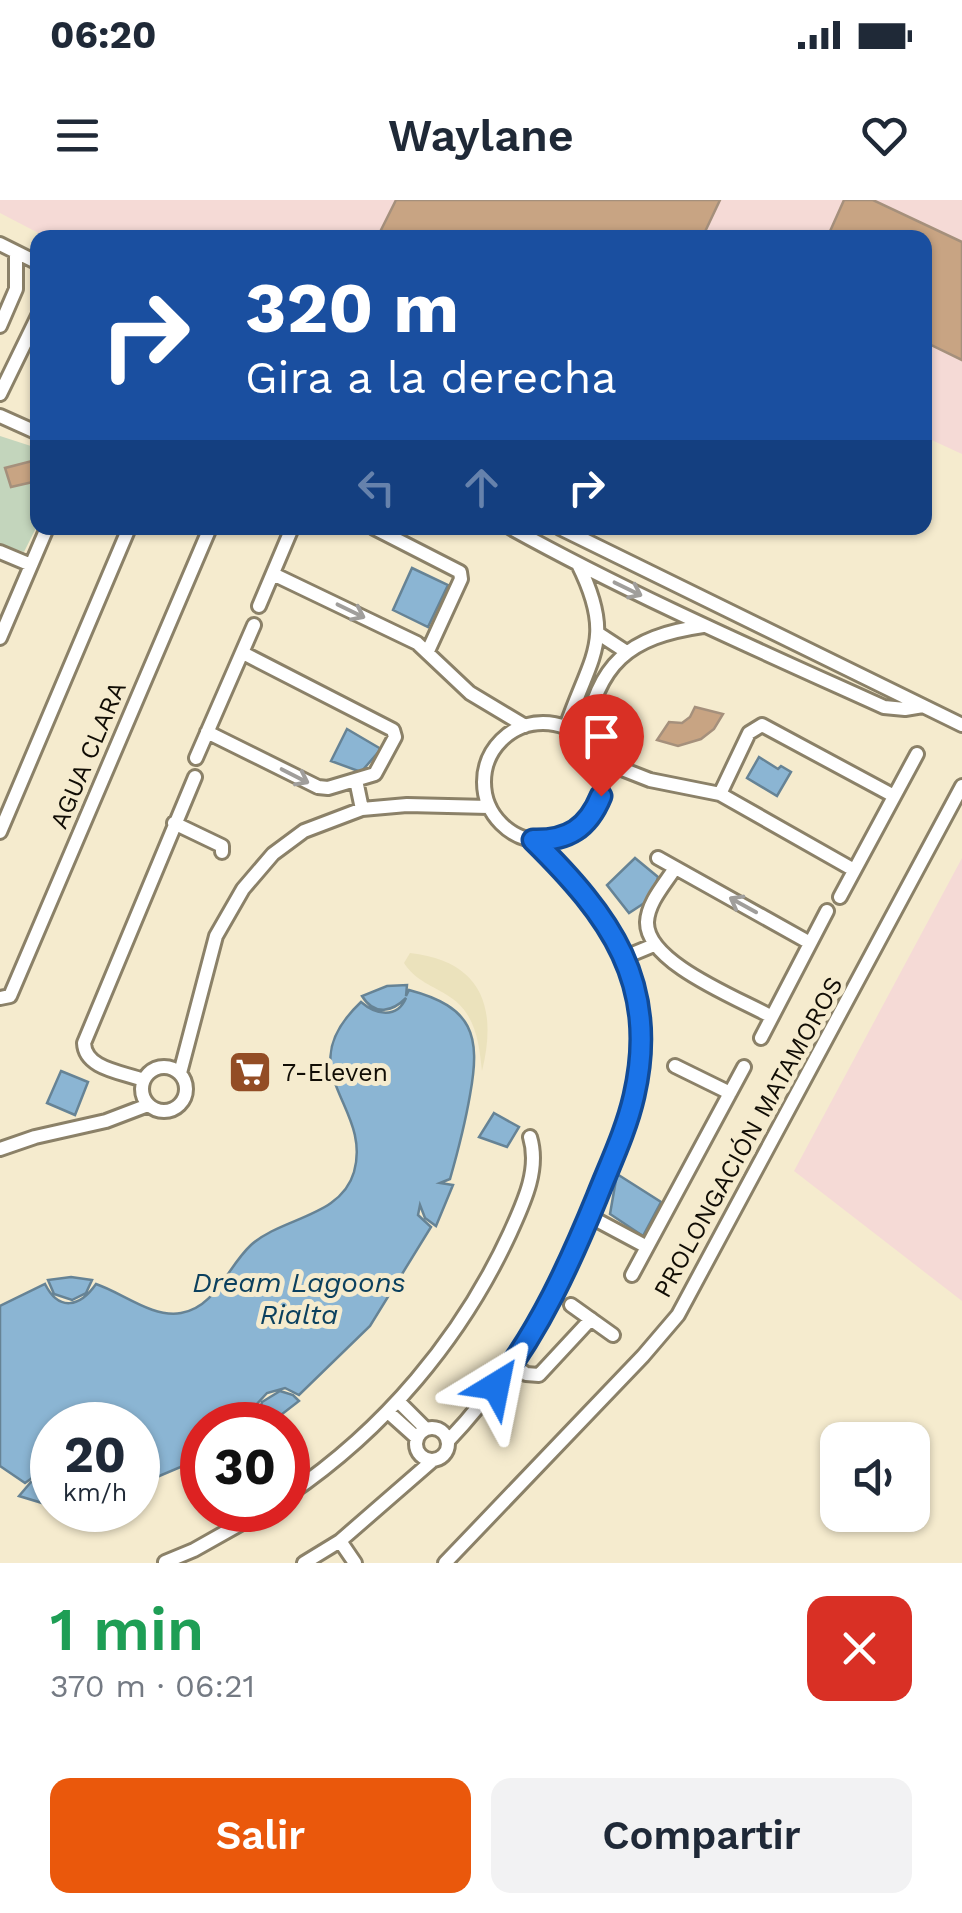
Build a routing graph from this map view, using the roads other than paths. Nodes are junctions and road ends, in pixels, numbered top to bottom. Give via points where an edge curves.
1 (0, 244) edge
2 (16, 252) junction
3 (30, 259) edge
4 (0, 326) edge
5 (30, 332) edge
6 (0, 394) edge
7 (0, 416) edge
8 (30, 429) edge
9 (44, 535) edge
10 (126, 535) edge
11 (207, 535) edge
12 (289, 535) edge
13 (388, 535) edge
14 (524, 535) edge
15 (574, 535) edge
16 (0, 552) edge
17 (578, 564) junction
18 (31, 565) junction
19 (273, 574) junction
20 (259, 606) dead end
21 (254, 625) dead end
22 (704, 626) junction
23 (599, 634) junction
24 (0, 638) edge
25 (428, 651) junction
26 (625, 651) junction
27 (243, 653) junction
28 (923, 706) junction
29 (962, 725) edge
30 (525, 726) junction
31 (566, 727) junction
32 (208, 732) junction
33 (584, 739) junction
34 (917, 754) dead end
35 (196, 758) dead end
36 (598, 760) junction
37 (195, 777) dead end
38 (356, 780) junction
39 (962, 786) edge
40 (720, 794) junction
41 (894, 796) junction
42 (489, 807) junction
43 (362, 810) junction
44 (174, 823) junction
45 (0, 832) edge
46 (533, 840) junction
47 (222, 852) dead end
48 (658, 858) dead end
49 (675, 868) junction
50 (854, 870) junction
51 (840, 897) dead end
52 (827, 911) dead end
53 (810, 943) junction
54 (654, 945) junction
55 (625, 958) junction
56 (3, 999) edge
57 (772, 1016) junction
58 (761, 1038) dead end
59 (675, 1066) dead end
60 (744, 1067) dead end
61 (180, 1073) junction
62 (144, 1080) junction
63 (730, 1093) junction
64 (148, 1105) junction
65 (530, 1137) dead end
66 (0, 1149) edge
67 (589, 1216) junction
68 (647, 1247) junction
69 (632, 1276) dead end
70 (571, 1306) dead end
71 (591, 1319) junction
72 (612, 1334) dead end
73 (513, 1364) junction
74 (398, 1400) junction
75 (388, 1412) junction
76 (422, 1434) junction
77 (448, 1441) junction
78 (432, 1461) junction
79 (310, 1479) edge
80 (226, 1532) edge
81 (340, 1541) junction
82 (165, 1562) edge
83 (304, 1563) edge
84 (356, 1563) edge
85 (445, 1563) edge

1 - 2 street
2 - 3 street
2 - 4 street via 16,289
5 - 6 street
7 - 8 street
9 - 18 street
10 - 45 street
11 - 56 street, AGUA CLARA
12 - 19 street
13 - 25 street via 460,572
14 - 17 street
15 - 28 street
16 - 18 street
17 -> 22 street
17 - 23 street
18 - 24 street
19 - 20 street
19 -> 25 street
21 - 27 street
22 - 26 street via 658,635
22 - 28 street via 884,707
23 - 26 street
23 - 31 street
25 - 30 street via 470,693
26 - 33 street via 597,690
27 - 32 street
27 - 38 street via 395,732 375,774
28 - 29 street
30 - 31 street
30 - 42 street via 493,750 485,768
31 - 33 street
32 - 35 street
32 -> 38 street via 318,787
33 - 36 street
34 - 41 street
36 - 40 street via 650,780
36 - 46 street via 601,796 583,826 551,841
37 - 44 street
38 - 43 street
39 - 85 street, PROLONGACIÓN MATAMOROS via 678,1315
40 - 41 street via 749,732 762,725
40 - 50 street
41 - 50 street
42 - 43 street
42 - 46 street via 515,835
43 - 61 street via 297,836 243,889 216,936
44 - 47 street via 222,846
44 - 62 street via 84,1046 95,1063
46 - 55 street via 600,912
48 - 49 street
53 -> 49 street
49 - 54 street via 650,909
50 - 51 street
52 - 53 street
53 - 57 street
54 - 55 street
54 - 57 street via 670,962
55 - 67 street via 640,1011 640,1066 625,1126
57 - 58 street
59 - 63 street
60 - 63 street
61 - 62 street via 157,1068
61 - 64 street via 186,1092 180,1104 161,1111
62 - 64 street
63 - 68 street
64 - 66 street
65 - 74 street via 529,1186 500,1254 454,1330
67 - 68 street
67 - 73 street
68 - 69 street
70 - 71 street
71 - 72 street
71 - 73 street via 539,1375
73 - 77 street
74 - 75 street
74 - 76 street
75 - 76 street
75 - 79 street
76 - 77 street via 438,1429
76 - 78 street via 418,1454
77 - 78 street via 442,1457
78 - 81 street
80 - 82 street
81 - 83 street
81 - 84 street

